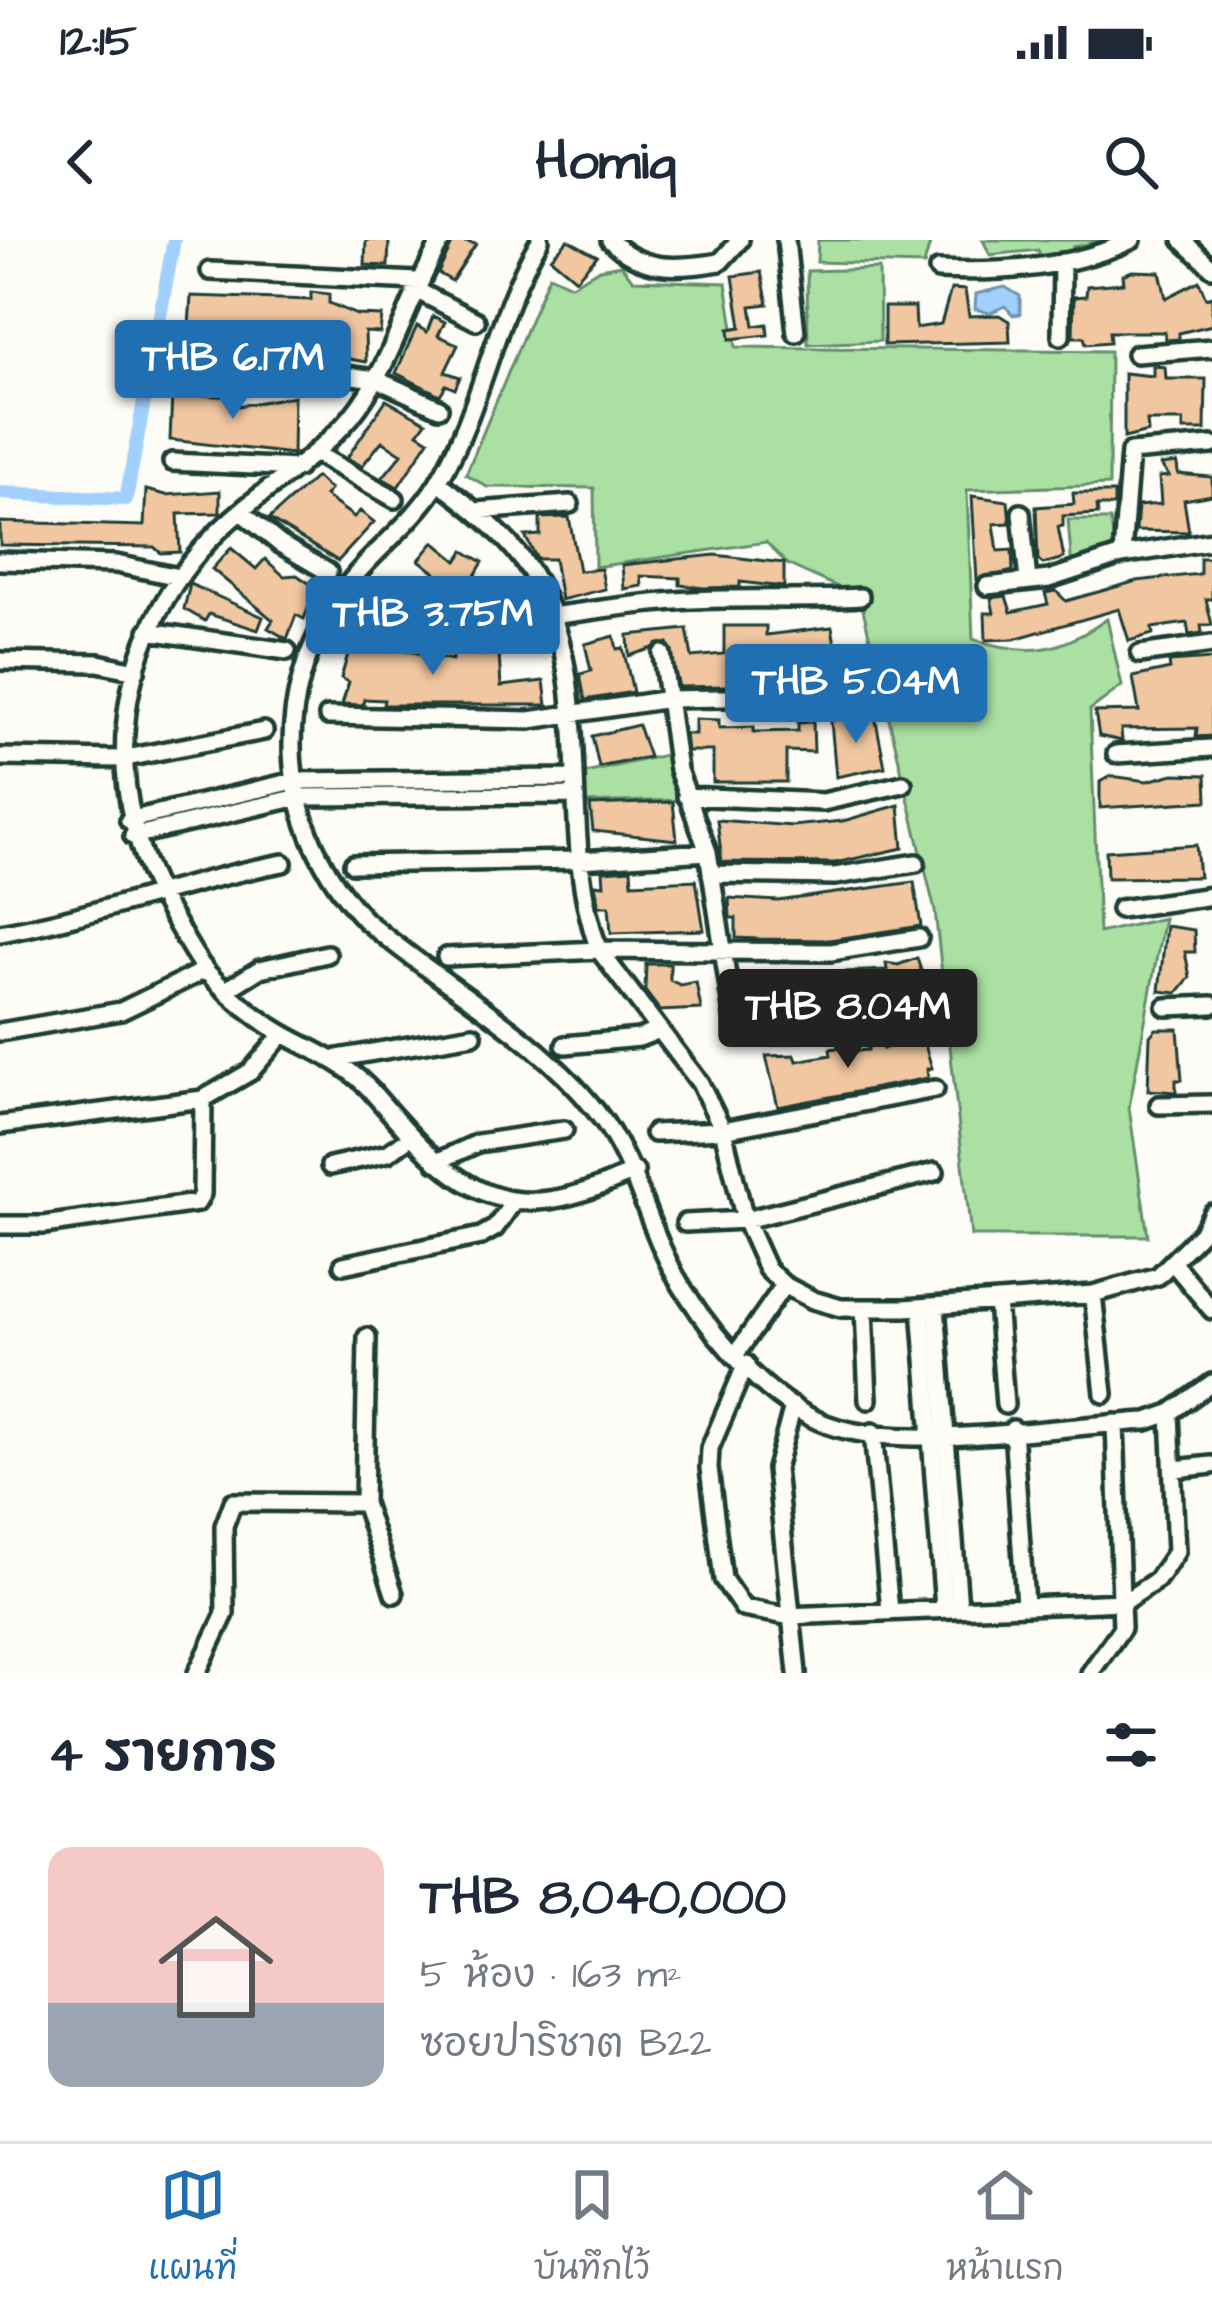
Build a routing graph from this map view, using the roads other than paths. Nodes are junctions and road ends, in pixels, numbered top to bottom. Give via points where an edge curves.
1 (442, 240) edge
2 (540, 240) edge
3 (610, 240) edge
4 (740, 240) edge
5 (786, 240) edge
6 (1132, 240) edge
7 (1182, 240) edge
8 (1062, 262) junction
9 (1212, 268) edge
10 (938, 270) dead end
11 (210, 271) dead end
12 (416, 285) junction
13 (476, 320) dead end
14 (796, 333) dead end
15 (1061, 336) dead end
16 (1212, 348) edge
17 (1136, 354) dead end
18 (194, 368) dead end
19 (376, 379) junction
20 (439, 408) dead end
21 (1212, 445) edge
22 (315, 453) junction
23 (172, 462) dead end
24 (298, 468) junction
25 (438, 482) junction
26 (395, 499) dead end
27 (569, 505) dead end
28 (476, 511) junction
29 (242, 512) junction
30 (1021, 513) dead end
31 (1212, 542) edge
32 (1122, 555) junction
33 (0, 561) edge
34 (328, 572) dead end
35 (179, 577) junction
36 (1028, 581) junction
37 (987, 586) dead end
38 (860, 597) dead end
39 (378, 608) dead end
40 (551, 618) junction
41 (148, 631) junction
42 (1212, 644) edge
43 (287, 651) dead end
44 (662, 654) dead end
45 (1140, 654) dead end
46 (0, 661) edge
47 (136, 671) junction
48 (884, 688) dead end
49 (669, 699) junction
50 (328, 716) dead end
51 (569, 716) junction
52 (264, 731) dead end
53 (1212, 748) edge
54 (1116, 754) dead end
55 (0, 757) edge
56 (121, 759) junction
57 (903, 784) dead end
58 (574, 787) junction
59 (296, 789) junction
60 (686, 796) junction
61 (131, 828) junction
62 (708, 852) junction
63 (580, 860) junction
64 (283, 863) dead end
65 (916, 863) dead end
66 (353, 864) dead end
67 (711, 874) junction
68 (158, 892) junction
69 (1212, 896) edge
70 (1120, 909) dead end
71 (0, 933) edge
72 (919, 938) dead end
73 (599, 950) junction
74 (724, 950) junction
75 (327, 954) dead end
76 (446, 957) dead end
77 (205, 970) junction
78 (226, 990) junction
79 (1212, 1005) edge
80 (1166, 1007) dead end
81 (933, 1011) dead end
82 (657, 1031) junction
83 (0, 1032) edge
84 (283, 1034) junction
85 (473, 1035) dead end
86 (566, 1045) dead end
87 (338, 1058) junction
88 (934, 1089) dead end
89 (203, 1099) junction
90 (1212, 1104) edge
91 (1159, 1105) dead end
92 (0, 1125) edge
93 (564, 1130) dead end
94 (723, 1130) junction
95 (654, 1133) dead end
96 (409, 1138) junction
97 (436, 1162) junction
98 (330, 1166) dead end
99 (635, 1171) junction
100 (935, 1172) dead end
101 (514, 1201) junction
102 (1212, 1213) edge
103 (745, 1220) junction
104 (685, 1223) dead end
105 (0, 1225) edge
106 (1173, 1264) junction
107 (344, 1265) dead end
108 (784, 1285) junction
109 (1093, 1294) junction
110 (997, 1301) junction
111 (928, 1306) junction
112 (864, 1308) junction
113 (1212, 1310) edge
114 (367, 1336) dead end
115 (741, 1359) junction
116 (1212, 1383) edge
117 (1104, 1394) dead end
118 (868, 1400) dead end
119 (1005, 1405) dead end
120 (793, 1406) junction
121 (1170, 1413) junction
122 (1115, 1423) junction
123 (1013, 1429) junction
124 (873, 1432) junction
125 (940, 1434) junction
126 (1212, 1465) edge
127 (1175, 1469) junction
128 (364, 1503) junction
129 (394, 1594) dead end
130 (1124, 1602) junction
131 (1025, 1604) junction
132 (952, 1608) junction
133 (890, 1611) junction
134 (787, 1616) junction
135 (196, 1673) edge
136 (797, 1673) edge
137 (1090, 1673) edge

1 - 12 street
2 - 25 street
3 - 4 street via 632,260 659,267 720,262
5 - 14 street
6 - 8 street
7 - 9 street
8 - 10 street
8 - 15 street
11 - 12 street
12 - 13 street
12 - 19 street
16 - 17 street
18 - 19 street
19 - 20 street
19 - 22 street
21 - 32 street via 1138,447 1125,459
22 - 24 street
22 - 26 street
23 - 24 street
24 - 29 street
25 - 28 street
25 - 59 street via 343,591 322,627 291,708
27 - 28 street
28 - 40 street via 528,567
29 - 34 street
29 - 35 street
30 - 36 street
31 - 32 street
32 - 36 street
33 - 35 street via 116,564
35 - 41 street
36 - 37 street
38 - 40 street via 690,600
39 - 40 street via 466,624
40 - 51 street via 568,669
41 - 43 street
41 - 47 street
42 - 45 street
44 - 49 street
46 - 47 street
47 - 56 street
48 - 49 street
49 - 51 street
49 - 60 street
50 - 51 street
51 - 58 street
52 - 56 street
53 - 54 street
55 - 56 street
56 - 61 street
57 - 60 street via 823,802
58 - 59 street
58 - 63 street
59 - 61 street
59 - 99 street via 316,855 338,892 578,1090
60 - 62 street
61 - 68 street
62 - 63 street
62 - 67 street
63 - 66 street
63 - 73 street
64 - 68 street
65 - 67 street via 836,876
67 - 74 street
68 - 71 street via 87,917
68 - 77 street
69 - 70 street
72 - 74 street via 857,951
73 - 74 street
73 - 76 street
73 - 82 street
74 - 81 street via 732,1020 742,1033
75 - 78 street via 260,969
77 - 78 street
77 - 83 street via 122,1011
78 - 84 street
79 - 80 street
82 - 86 street
82 - 94 street via 700,1083
84 - 87 street
84 - 89 street via 250,1072
85 - 87 street
87 - 96 street
88 - 94 street
89 - 92 street
89 - 105 street via 202,1194 191,1206
90 - 91 street
93 - 97 street via 478,1143
94 - 95 street
94 - 103 street
96 - 97 street
96 - 98 street via 388,1153
97 - 101 street via 459,1181
99 - 101 street via 588,1194
99 - 115 street via 680,1286
100 - 103 street
101 - 107 street via 481,1236
102 - 106 street
103 - 104 street
103 - 108 street via 767,1269
106 - 109 street via 1145,1282
106 - 113 street
108 - 112 street via 826,1305
108 - 115 street
109 - 110 street
109 - 117 street
110 - 111 street
110 - 119 street
111 - 112 street
111 - 125 street
112 - 118 street
114 - 128 street
115 - 120 street
115 - 134 street via 710,1448 723,1579 743,1608
116 - 121 street
120 - 124 street via 837,1428
120 - 134 street via 776,1468
121 - 122 street
121 - 127 street
122 - 123 street
122 - 130 street
123 - 125 street
123 - 131 street
124 - 125 street
124 - 133 street
125 - 132 street
126 - 127 street
127 - 130 street via 1171,1566
128 - 129 street
128 - 135 street via 229,1506 225,1614
130 - 131 street
130 - 137 street via 1122,1628
131 - 132 street
132 - 133 street
133 - 134 street
134 - 136 street

